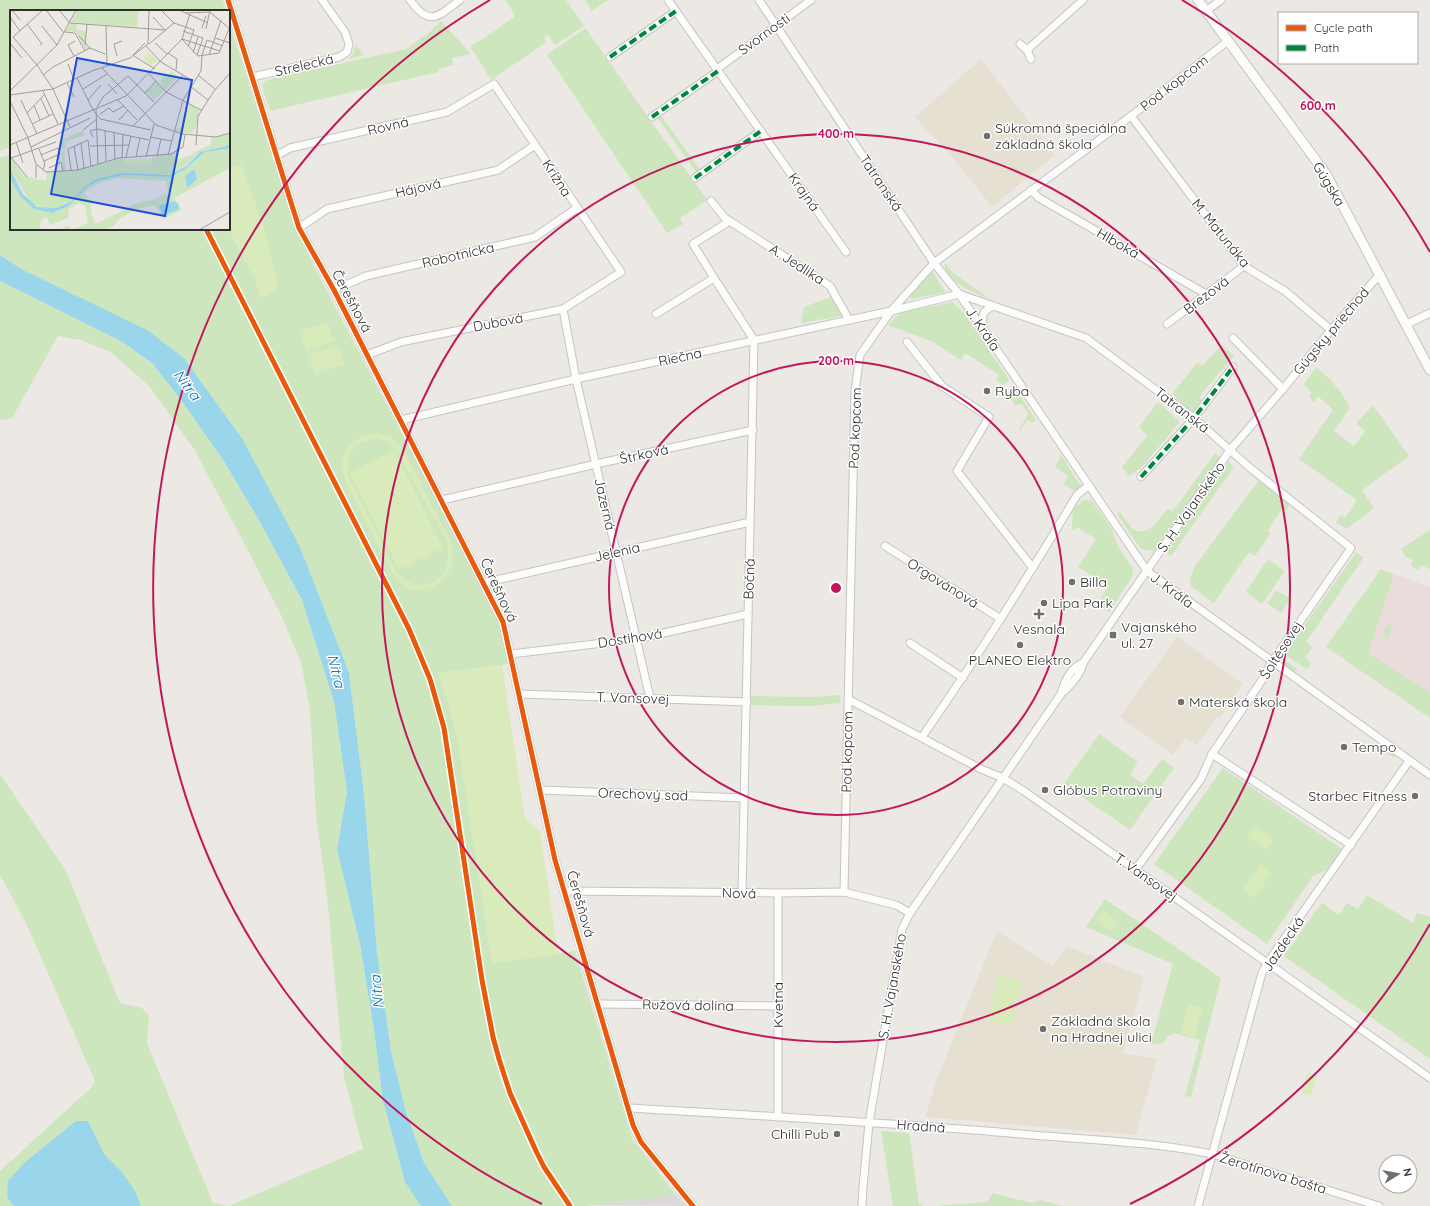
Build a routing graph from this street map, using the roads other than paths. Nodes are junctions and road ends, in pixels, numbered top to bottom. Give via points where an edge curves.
1 (228, 0) edge
2 (322, 0) edge
3 (410, 0) edge
4 (460, 0) edge
5 (668, 0) edge
6 (759, 0) edge
7 (811, 0) edge
8 (1083, 0) edge
9 (1198, 0) edge
10 (1222, 0) edge
11 (676, 11) junction
12 (1206, 11) junction
13 (776, 26) junction
14 (1228, 41) junction
15 (1020, 44) dead end
16 (1027, 50) junction
17 (610, 57) dead end
18 (1031, 59) dead end
19 (718, 70) junction
20 (252, 77) junction
21 (494, 84) joint
22 (1131, 116) junction
23 (652, 117) dead end
24 (761, 131) junction
25 (535, 145) junction
26 (278, 155) junction
27 (695, 178) dead end
28 (1031, 190) junction
29 (711, 200) dead end
30 (577, 208) junction
31 (730, 221) junction
32 (299, 228) junction
33 (846, 252) dead end
34 (934, 263) junction
35 (1244, 266) junction
36 (621, 272) joint
37 (1380, 274) junction
38 (714, 278) junction
39 (334, 290) junction
40 (959, 294) junction
41 (1206, 294) junction
42 (994, 306) junction
43 (563, 309) junction
44 (891, 311) junction
45 (1430, 313) edge
46 (656, 314) dead end
47 (849, 320) junction
48 (1167, 324) dead end
49 (1406, 325) junction
50 (983, 329) junction
51 (1331, 330) junction
52 (1233, 338) dead end
53 (754, 340) junction
54 (907, 342) dead end
55 (368, 355) junction
56 (1233, 367) dead end
57 (1430, 370) edge
58 (576, 380) junction
59 (1283, 388) junction
60 (1194, 418) junction
61 (401, 420) junction
62 (753, 430) junction
63 (1230, 450) junction
64 (596, 464) junction
65 (1141, 477) dead end
66 (1089, 485) junction
67 (442, 500) junction
68 (750, 522) junction
69 (885, 546) dead end
70 (1351, 548) joint
71 (616, 552) junction
72 (1033, 568) junction
73 (1147, 572) junction
74 (484, 583) junction
75 (748, 614) junction
76 (1001, 619) junction
77 (637, 639) junction
78 (910, 643) dead end
79 (511, 654) junction
80 (1272, 662) junction
81 (963, 678) junction
82 (520, 694) junction
83 (650, 698) junction
84 (848, 699) junction
85 (747, 702) junction
86 (922, 737) junction
87 (1212, 754) junction
88 (1409, 761) junction
89 (1430, 775) edge
90 (1003, 778) junction
91 (541, 790) junction
92 (744, 798) junction
93 (1351, 845) junction
94 (1136, 869) junction
95 (564, 891) junction
96 (844, 892) junction
97 (742, 893) junction
98 (778, 893) junction
99 (910, 913) junction
100 (1268, 962) junction
101 (598, 1004) junction
102 (778, 1006) junction
103 (1430, 1078) edge
104 (629, 1108) junction
105 (778, 1116) junction
106 (868, 1123) junction
107 (1212, 1154) junction
108 (1369, 1204) edge
109 (693, 1206) edge
110 (862, 1206) edge
111 (1198, 1206) edge
112 (1379, 1206) edge

1 - 20 street, Čerešňová
2 - 20 street, Strelecká via 345,32 349,44 347,52 339,57
3 - 4 street via 423,15 430,17 438,16
5 - 11 street, Krajná
6 - 13 street, Tatranská
7 - 13 street, Svornosti
8 - 16 street
9 - 12 main road, Gúgska
10 - 12 street
11 - 17 street
11 - 19 street, Krajná
12 - 14 main road, Gúgska
13 - 19 street, Svornosti
13 - 34 street, Tatranská
14 - 22 street, Pod kopcom
14 - 37 main road, Gúgska via 1326,174
15 - 16 street
16 - 18 street
19 - 23 street
19 - 24 street, Krajná
20 - 26 street, Čerešňová
21 - 25 street, Krížna
21 - 26 street, Rovná via 447,112 290,148
22 - 28 street, Pod kopcom
22 - 35 street, M. Matunáka
24 - 27 street
24 - 33 street, Krajná
25 - 30 street, Krížna
25 - 32 street, Hájová via 498,170 327,209
26 - 32 street, Čerešňová
28 - 34 street, Pod kopcom
28 - 41 street, Hlboká via 1039,198
29 - 31 street, A. Jedlika
30 - 36 street, Krížna
30 - 39 street, Robotnícka via 535,237 366,276
31 - 38 street via 694,244
31 - 47 street, A. Jedlika via 830,286
32 - 39 street, Čerešňová
34 - 40 street, Tatranská
34 - 44 street, Pod kopcom
35 - 41 street, Brezová
35 - 51 street, M. Matunáka via 1285,291
36 - 43 street, Dubová
37 - 49 main road, Gúgska
37 - 51 street, Gúgsky priechod
38 - 46 street
38 - 53 street
39 - 55 street, Čerešňová
40 - 42 street, Tatranská
40 - 44 street, Riečna
40 - 50 street, J. Kráľa
41 - 48 street, Brezová
42 - 50 street via 982,315
42 - 60 street, Tatranská via 1086,338
43 - 55 street, Dubová via 401,342
43 - 58 street, Jazerná
44 - 47 street, Riečna
44 - 84 street, Pod kopcom via 860,355 856,391
45 - 49 street
47 - 53 street, Riečna
49 - 57 main road, Gúgska
50 - 66 street, J. Kráľa
51 - 59 street, Gúgsky priechod
52 - 59 street, Gúgsky priechod
53 - 58 street, Riečna
53 - 62 street, Bočná
54 - 72 street via 942,386 989,417 956,471
55 - 61 street, Čerešňová
56 - 60 street
58 - 61 street, Riečna
58 - 64 street, Jazerná
59 - 63 street, Gúgsky priechod
60 - 63 street, Tatranská
60 - 65 street
61 - 67 street, Čerešňová
62 - 64 street, Štrková
62 - 68 street, Bočná
63 - 70 street, Tatranská
63 - 73 street, S. H. Vajanského
64 - 67 street, Štrková
64 - 71 street, Jazerná
66 - 72 street via 1077,495
66 - 73 street, J. Kráľa
67 - 74 street, Čerešňová
68 - 71 street, Jelenia
68 - 75 street, Bočná
69 - 76 street, Orgovánová
70 - 80 street, Šoltésovej
71 - 74 street, Jelenia
71 - 77 street, Jazerná
72 - 76 street
73 - 80 street, J. Kráľa
73 - 90 street, S. H. Vajanského via 1083,663 1076,678 1061,694
74 - 79 street, Čerešňová via 503,622
75 - 77 street, Dostihová
75 - 85 street, Bočná
76 - 81 street
77 - 79 street, Dostihová
77 - 83 street, Jazerná
78 - 81 street
79 - 82 street, Čerešňová
80 - 87 street, Šoltésovej
80 - 88 street, J. Kráľa
81 - 86 street
82 - 83 street, T. Vansovej
82 - 91 street, Čerešňová
83 - 85 street, T. Vansovej
84 - 86 street, T. Vansovej
84 - 96 street, Pod kopcom
85 - 92 street, Bočná
86 - 90 street, T. Vansovej
87 - 93 street
87 - 94 street, Šoltésovej via 1201,779
88 - 89 street, J. Kráľa
88 - 93 street, Jazdecká
90 - 94 street, T. Vansovej
90 - 99 street, S. H. Vajanského
91 - 92 street, Orechový sad
91 - 95 street, Čerešňová
92 - 97 street, Bočná
93 - 100 street, Jazdecká
94 - 100 street, T. Vansovej
95 - 97 street, Nová
95 - 101 street, Čerešňová
96 - 98 street, Nová
96 - 99 street, Nová via 896,905
97 - 98 street, Nová
98 - 102 street, Kvetná
99 - 106 street, S. H. Vajanského via 902,929
100 - 103 street, T. Vansovej
100 - 107 street, Jazdecká via 1262,973
101 - 102 street, Ružová dolina
101 - 104 street, Čerešňová
102 - 105 street, Kvetná
104 - 105 street, Hradná
104 - 109 street, Čerešňová via 641,1142
105 - 106 street, Hradná
106 - 107 street, Hradná via 920,1125 1145,1145
106 - 110 street, S. H. Vajanského
107 - 108 street, Žerotínova bašta
107 - 111 street, Jazdecká
108 - 112 street, Žerotínova bašta

